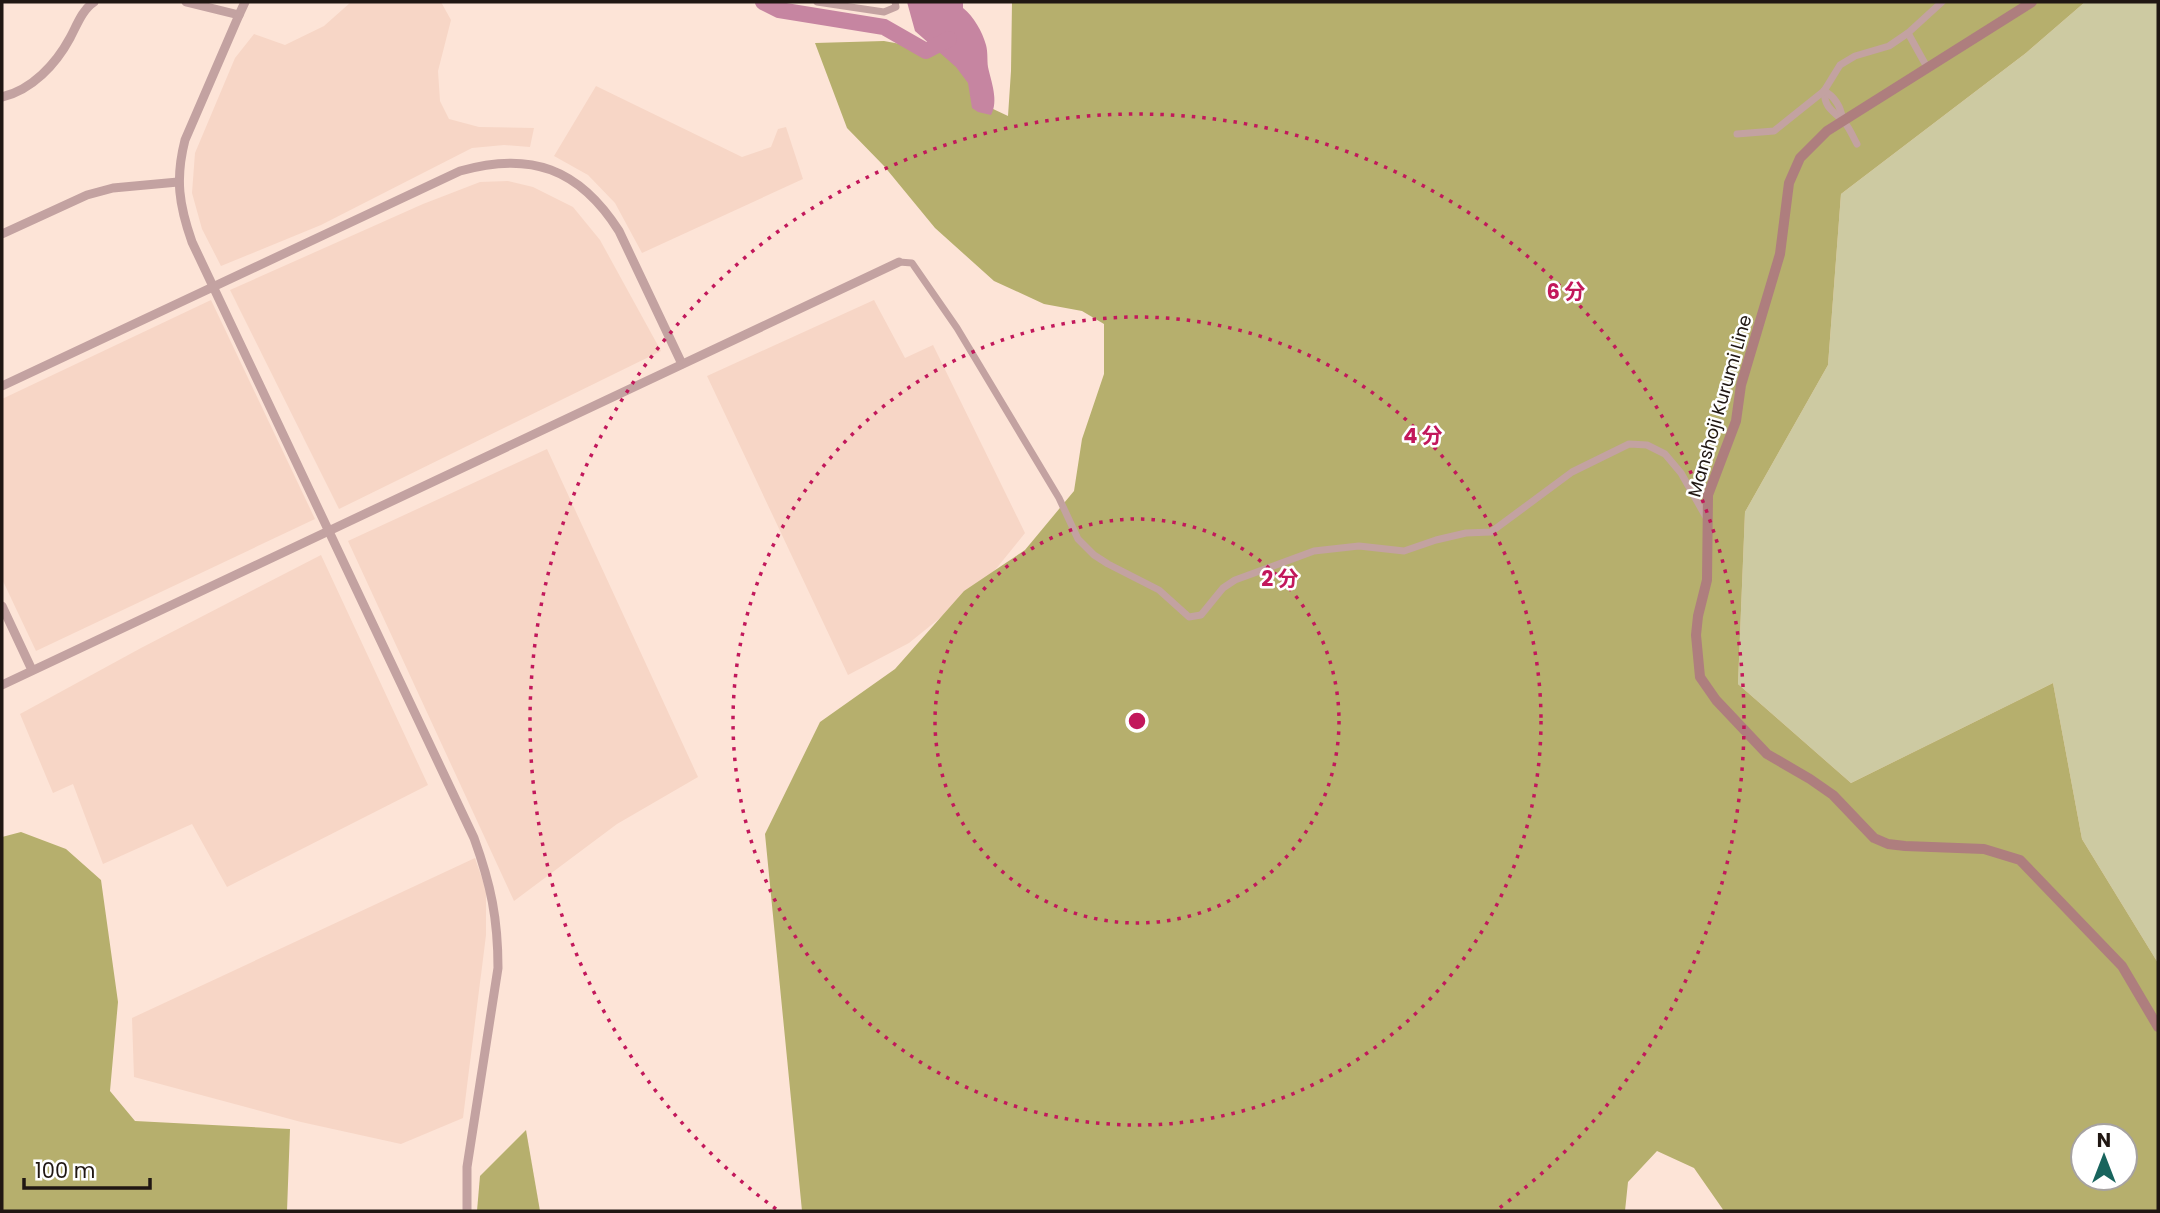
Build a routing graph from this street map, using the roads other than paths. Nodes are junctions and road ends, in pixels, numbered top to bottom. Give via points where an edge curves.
1 (94, 2) edge
2 (186, 2) edge
3 (245, 2) edge
4 (817, 2) edge
5 (895, 2) edge
6 (1942, 2) edge
7 (2032, 2) edge
8 (239, 15) junction
9 (1908, 33) junction
10 (1928, 69) junction
11 (1824, 91) junction
12 (2, 97) edge
13 (1843, 121) junction
14 (1737, 134) dead end
15 (1857, 144) dead end
16 (178, 182) junction
17 (2, 234) edge
18 (900, 262) joint
19 (213, 287) junction
20 (682, 364) junction
21 (2, 386) edge
22 (1706, 517) junction
23 (328, 530) junction
24 (2, 606) edge
25 (32, 670) junction
26 (2, 685) edge
27 (2158, 1027) edge
28 (467, 1211) edge

1 - 12 street via 49,67 32,83
2 - 8 street
3 - 8 street
4 - 5 street via 884,12 897,7
6 - 9 street
7 - 10 main road, Manshoji Kurumi Line
8 - 16 street via 185,140
9 - 10 street
9 - 11 street via 1889,46 1840,65
10 - 13 main road, Manshoji Kurumi Line
11 - 13 street via 1834,116
11 - 14 street via 1774,131
13 - 15 street
13 - 22 main road, Manshoji Kurumi Line via 1814,142 1789,183 1780,254 1741,385 1736,421 1708,495
16 - 17 street via 87,195
16 - 19 street via 182,213
18 - 20 street
18 - 22 street via 912,262 957,328 1059,498 1077,538 1108,564 1159,590 1189,617 1201,615 1235,580 1314,551 1359,546 1404,551 1466,533 1491,532 1572,472 1629,444 1647,444 1665,454
19 - 20 street via 460,171 486,163 535,164 562,174 607,212
19 - 21 street
19 - 23 street
20 - 23 street
22 - 27 main road, Manshoji Kurumi Line via 1707,580 1698,617 1697,655 1700,677 1716,701 1767,754 1833,795 1874,838 1905,846 1984,849 2020,860 2122,966
23 - 25 street
23 - 28 street via 474,838 491,887 498,968 467,1167
24 - 25 street
25 - 26 street

